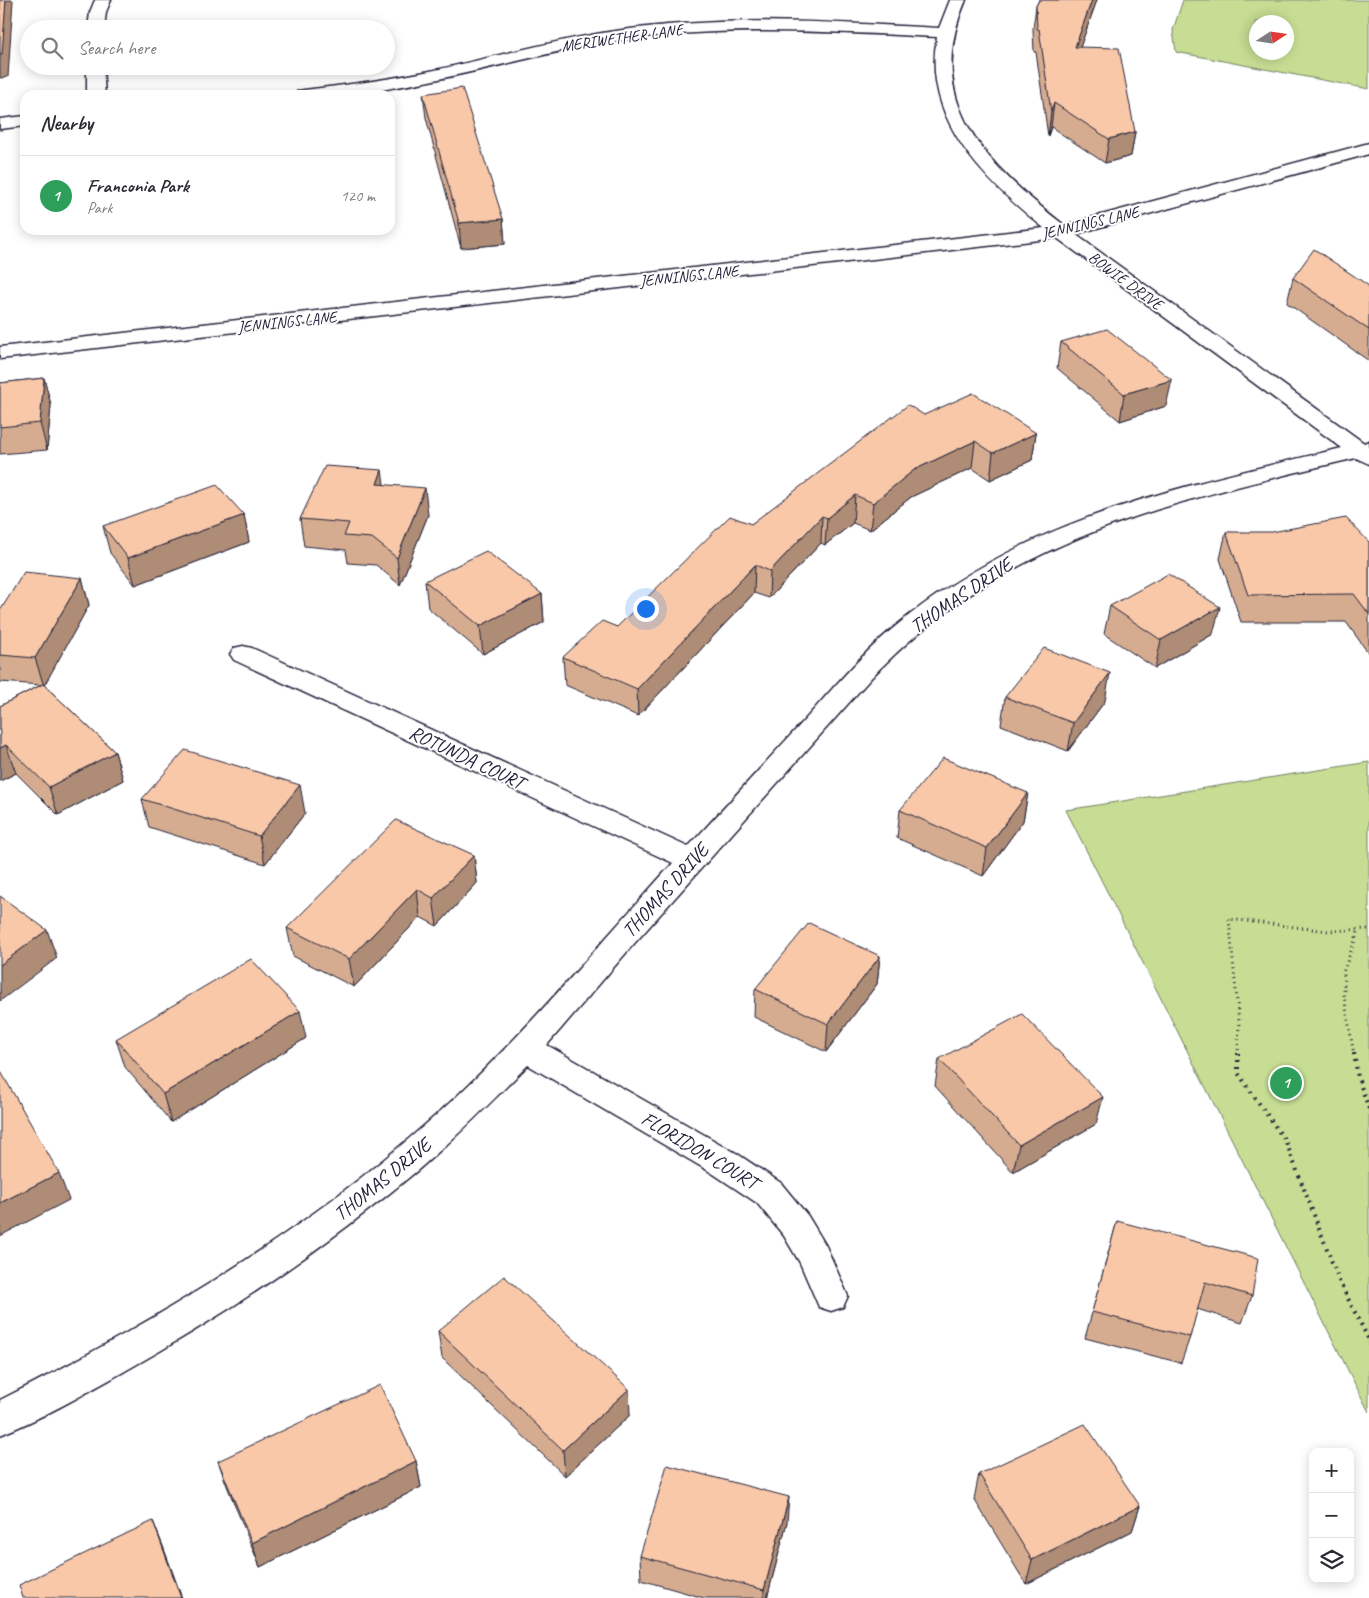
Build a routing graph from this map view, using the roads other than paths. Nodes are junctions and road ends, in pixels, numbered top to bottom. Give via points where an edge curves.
1 (103, 0) edge
2 (958, 0) edge
3 (97, 20) edge
4 (944, 33) junction
5 (95, 75) edge
6 (96, 90) edge
7 (344, 90) edge
8 (20, 122) edge
9 (0, 124) edge
10 (1369, 148) edge
11 (1062, 232) junction
12 (0, 353) edge
13 (1366, 452) edge
14 (243, 654) dead end
15 (691, 860) junction
16 (525, 1048) junction
17 (831, 1296) dead end
18 (0, 1418) edge

1 - 3 street
2 - 4 street, BOWIE DRIVE
4 - 7 street, MERIWETHER LANE via 782,24 672,29 567,44 434,75
4 - 11 street, BOWIE DRIVE via 941,74 946,97 958,125 974,151 1012,192
5 - 6 street
8 - 9 street
10 - 11 street, JENNINGS LANE
11 - 12 street, JENNINGS LANE
11 - 13 street, BOWIE DRIVE
13 - 15 street, THOMAS DRIVE via 1203,487 1140,505 1063,534 996,568 934,608 888,646
14 - 15 street, ROTUNDA COURT
15 - 16 street, THOMAS DRIVE
16 - 17 street, FLORIDON COURT via 724,1163 769,1193 796,1226 814,1256
16 - 18 street, THOMAS DRIVE via 407,1161 312,1235 194,1315 66,1386

